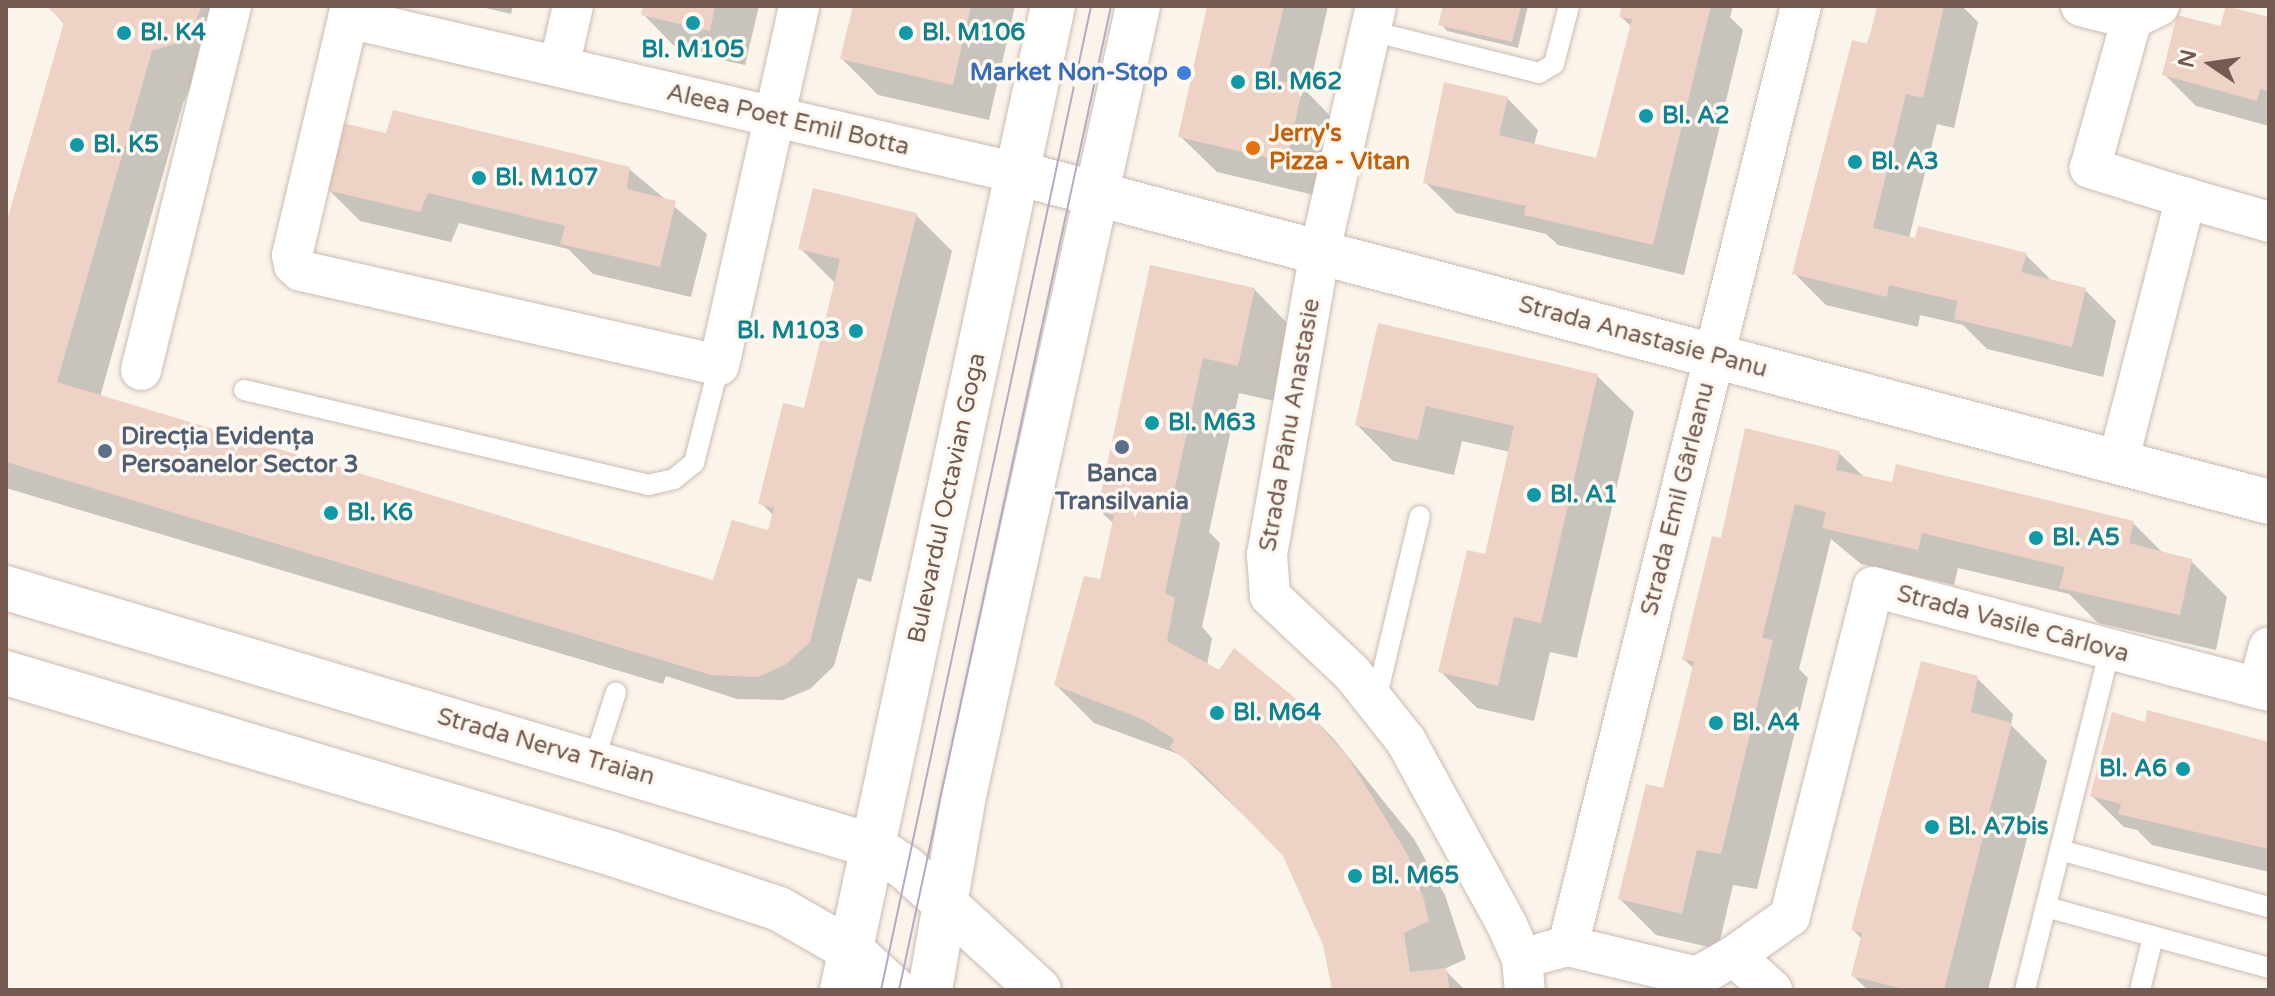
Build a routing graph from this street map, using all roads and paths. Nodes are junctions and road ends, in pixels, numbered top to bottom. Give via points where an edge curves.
1 (231, 6) edge
2 (573, 6) edge
3 (799, 6) edge
4 (1053, 6) edge
5 (1138, 6) edge
6 (1569, 6) edge
7 (1801, 6) edge
8 (2081, 6) edge
9 (350, 12) edge
10 (2146, 13) edge
11 (1373, 18) edge
12 (559, 67) junction
13 (775, 117) junction
14 (1017, 173) junction
15 (1095, 193) junction
16 (2186, 198) junction
17 (2269, 222) edge
18 (1320, 251) junction
19 (1713, 356) junction
20 (719, 365) junction
21 (141, 370) dead end
22 (244, 390) dead end
23 (2118, 462) junction
24 (2269, 502) edge
25 (1420, 516) dead end
26 (6, 588) edge
27 (2269, 647) edge
28 (2110, 650) junction
29 (6, 673) edge
30 (2264, 690) edge
31 (616, 692) dead end
32 (1376, 700) junction
33 (594, 761) junction
34 (873, 846) junction
35 (2060, 850) junction
36 (946, 905) junction
37 (2046, 907) junction
38 (2269, 907) edge
39 (2153, 937) junction
40 (1568, 946) junction
41 (1734, 956) junction
42 (2269, 968) edge
43 (846, 970) edge
44 (1524, 974) edge
45 (1690, 983) edge
46 (895, 990) edge
47 (930, 990) edge
48 (1039, 990) edge
49 (1772, 990) edge
50 (2025, 990) edge
51 (2140, 990) edge

1 - 21 street
2 - 12 street
3 - 13 street
4 - 14 main road, Bulevardul Octavian Goga
5 - 15 main road
6 - 11 lane via 1554,64 1539,73
7 - 19 street, Strada Emil Gârleanu
8 - 10 street
9 - 12 street, Aleea Poet Emil Botta
9 - 20 street via 292,255 294,265 301,271
10 - 16 street via 2090,168
11 - 18 street, Strada Pânu Anastasie
12 - 13 street, Aleea Poet Emil Botta
13 - 14 street, Aleea Poet Emil Botta
13 - 20 street
14 - 15 main road, Strada Anastasie Panu
14 - 34 main road, Bulevardul Octavian Goga
15 - 18 main road, Strada Anastasie Panu
15 - 36 main road via 963,800
16 - 17 street
16 - 23 street
18 - 19 main road, Strada Anastasie Panu
18 - 32 street, Strada Pânu Anastasie via 1267,578 1270,596 1282,611
19 - 23 main road, Strada Anastasie Panu
19 - 40 street, Strada Emil Gârleanu
20 - 22 lane via 694,463 674,479 648,485
23 - 24 main road, Strada Anastasie Panu
25 - 32 lane
26 - 33 main road, Strada Nerva Traian
27 - 30 street
28 - 30 street, Strada Vasile Cârlova
28 - 35 lane
28 - 41 street, Strada Vasile Cârlova via 1873,587 1790,916
29 - 43 main road via 613,854 779,909
31 - 33 lane
32 - 44 street, Strada Pânu Anastasie via 1444,803
33 - 34 main road, Strada Nerva Traian
34 - 36 main road, Strada Nerva Traian
34 - 43 main road, Bulevardul Octavian Goga
35 - 37 lane
35 - 38 lane
36 - 47 main road
36 - 48 main road, Strada Nerva Traian
37 - 39 lane
37 - 50 lane
39 - 42 lane
39 - 51 lane
40 - 44 street
40 - 45 street
41 - 45 street
41 - 49 street
43 - 46 main road

